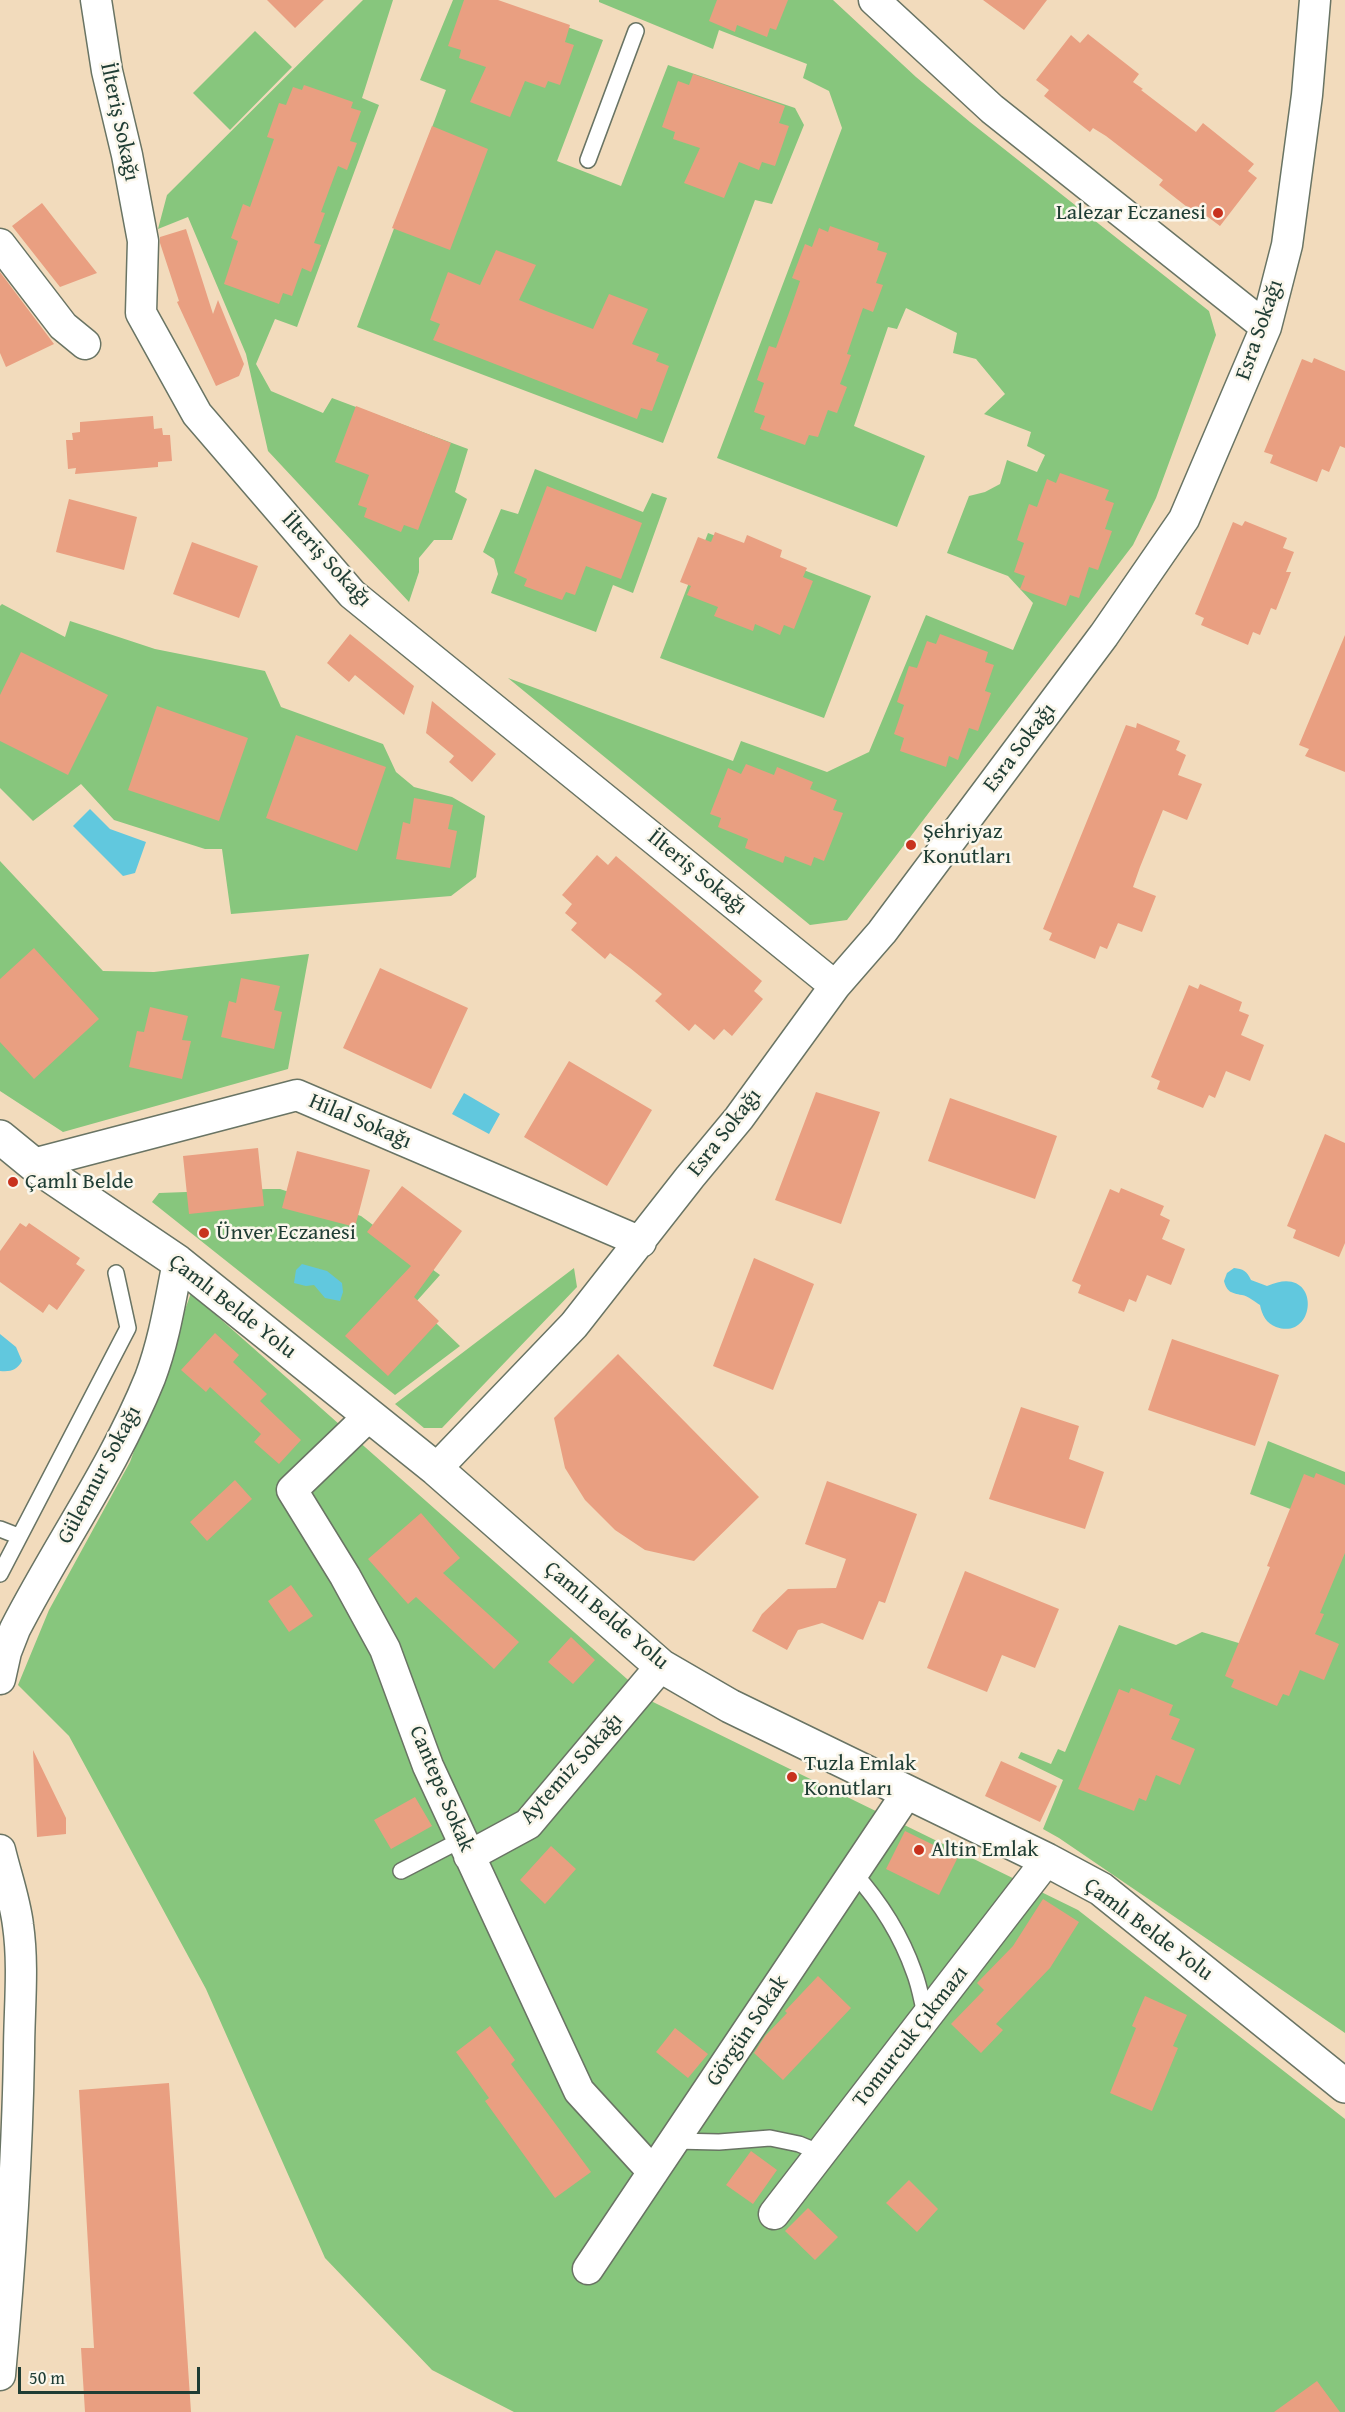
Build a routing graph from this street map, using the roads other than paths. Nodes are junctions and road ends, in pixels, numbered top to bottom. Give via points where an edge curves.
1 (96, 0) edge
2 (874, 0) edge
3 (1315, 0) edge
4 (636, 32) dead end
5 (588, 160) dead end
6 (0, 244) edge
7 (1266, 327) junction
8 (85, 344) dead end
9 (835, 986) junction
10 (0, 1137) edge
11 (33, 1164) junction
12 (641, 1242) junction
13 (178, 1262) junction
14 (116, 1273) dead end
15 (369, 1416) junction
16 (436, 1469) junction
17 (0, 1529) edge
18 (18, 1536) junction
19 (0, 1574) edge
20 (661, 1666) junction
21 (0, 1679) edge
22 (907, 1793) junction
23 (465, 1848) junction
24 (0, 1850) edge
25 (1047, 1860) junction
26 (401, 1871) dead end
27 (854, 1872) junction
28 (926, 2018) junction
29 (1345, 2086) edge
30 (674, 2140) junction
31 (821, 2154) junction
32 (653, 2172) junction
33 (774, 2214) dead end
34 (588, 2269) dead end
35 (0, 2368) edge

1 - 9 street, İlteriş Sokağı via 143,241 141,314 197,414 352,594
2 - 7 street via 992,109
3 - 7 street, Esra Sokağı via 1287,245
4 - 5 lane
6 - 8 street via 63,326
7 - 9 street, Esra Sokağı via 1184,519 1104,635 896,913
9 - 12 street, Esra Sokağı via 739,1118
10 - 11 street, Çamlı Belde Yolu
11 - 12 street, Hilal Sokağı via 297,1095
11 - 13 street, Çamlı Belde Yolu
12 - 16 street, Esra Sokağı via 574,1325
13 - 15 street, Çamlı Belde Yolu
13 - 21 street, Gülennur Sokağı via 163,1338 150,1378 15,1629
14 - 18 lane via 128,1328
15 - 16 street, Çamlı Belde Yolu
15 - 23 street, Cantepe Sokak via 292,1490 385,1649 428,1766
16 - 20 street, Çamlı Belde Yolu
17 - 18 lane
18 - 19 lane
20 - 22 street, Çamlı Belde Yolu via 730,1706
20 - 23 street, Aytemiz Sokağı via 528,1824
22 - 25 street, Çamlı Belde Yolu
22 - 27 street, Görgün Sokak
23 - 26 lane
23 - 32 street, Cantepe Sokak via 579,2091
24 - 35 street via 18,1923 13,2200
25 - 28 street, Tomurcuk Çıkmazı
25 - 29 street, Çamlı Belde Yolu via 1101,1889
27 - 28 lane via 875,1896 896,1934 915,1973
27 - 30 street, Görgün Sokak
28 - 31 street, Tomurcuk Çıkmazı
30 - 31 lane via 770,2138
30 - 32 street, Görgün Sokak
31 - 33 street, Tomurcuk Çıkmazı
32 - 34 street, Görgün Sokak

